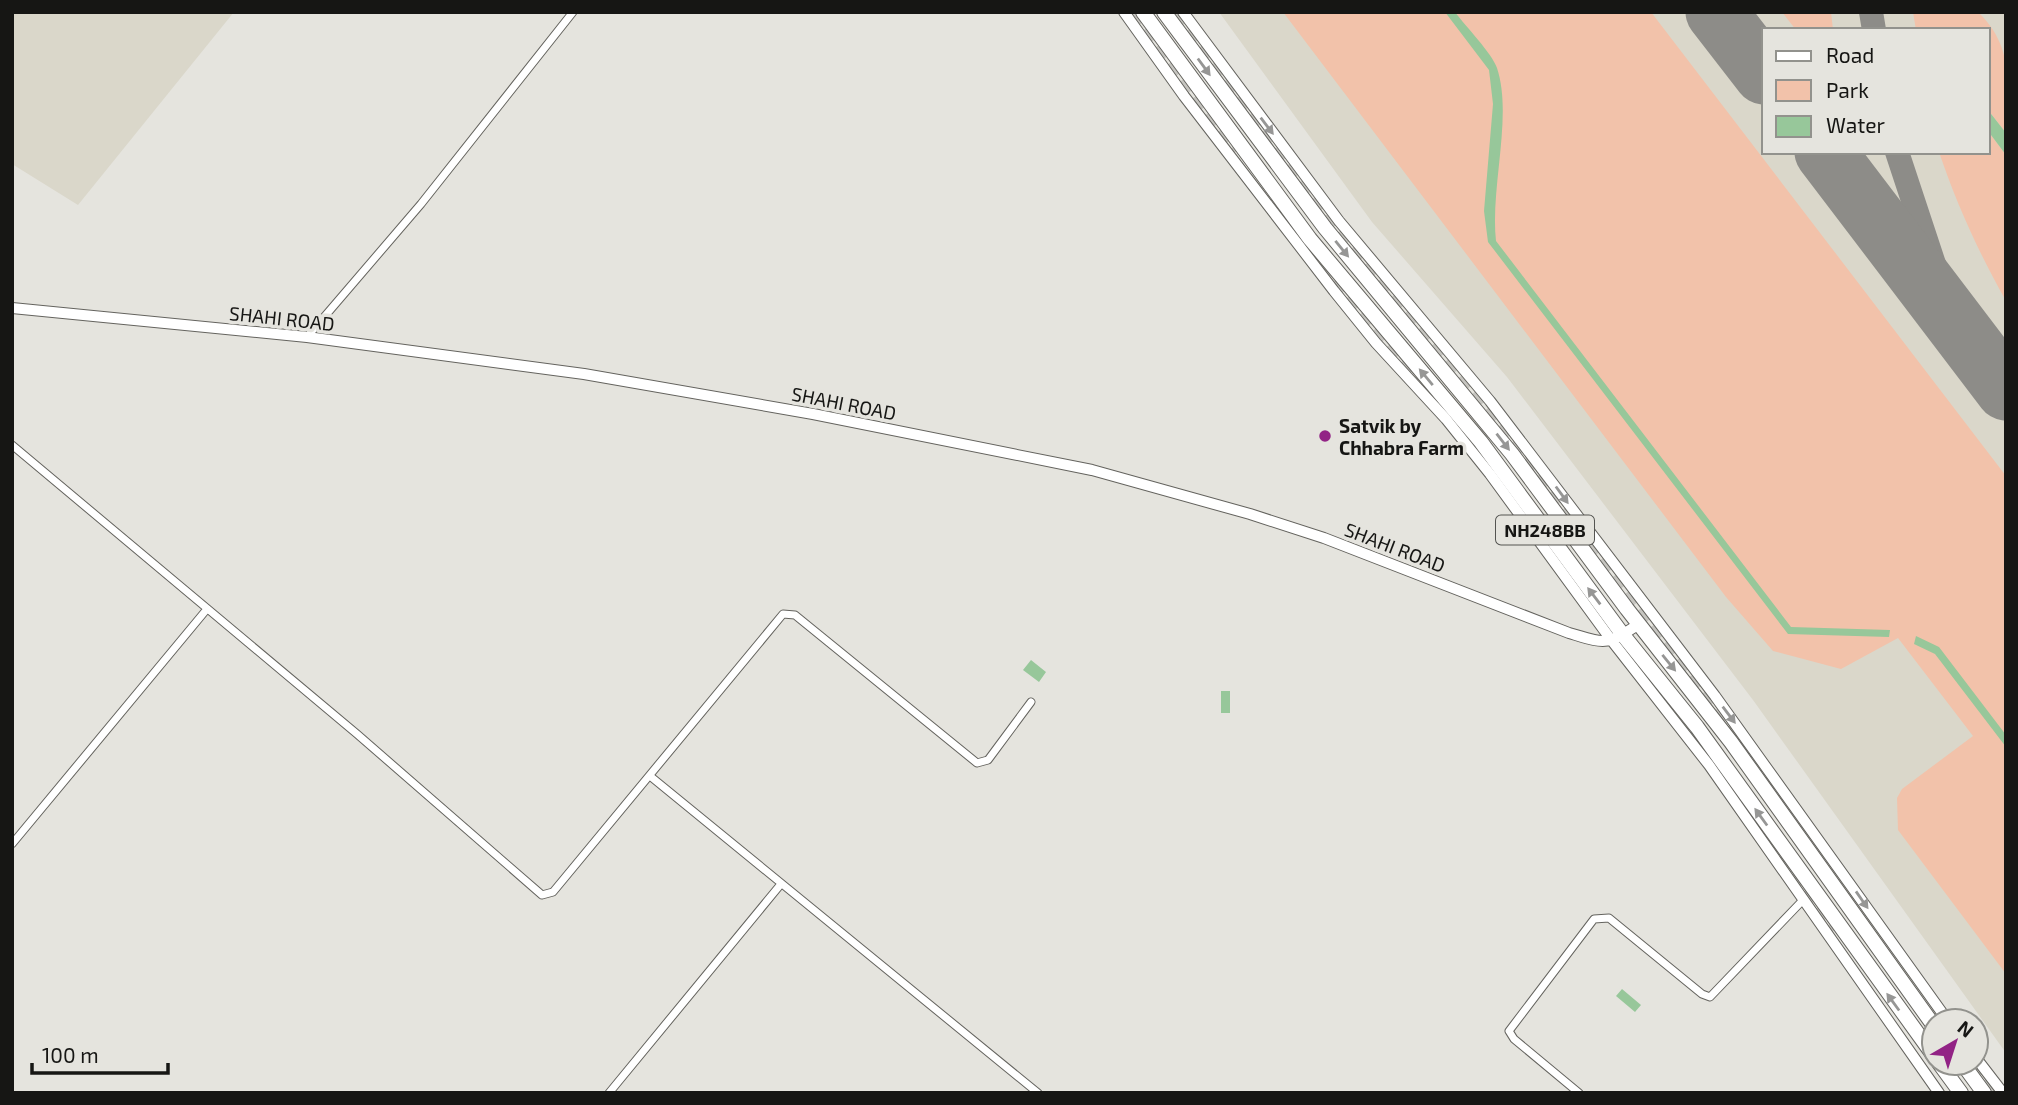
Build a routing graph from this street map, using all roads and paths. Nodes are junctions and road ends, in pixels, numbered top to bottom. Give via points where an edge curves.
1 (573, 12) edge
2 (1124, 12) edge
3 (1143, 12) edge
4 (1164, 12) edge
5 (1183, 12) edge
6 (12, 308) edge
7 (307, 337) junction
8 (12, 445) edge
9 (207, 609) junction
10 (1639, 624) junction
11 (1618, 638) junction
12 (1031, 702) dead end
13 (650, 776) junction
14 (12, 844) edge
15 (781, 884) junction
16 (1804, 899) junction
17 (1920, 1007) edge
18 (1938, 1007) edge
19 (1920, 1037) edge
20 (1990, 1076) edge
21 (1949, 1077) edge
22 (1972, 1077) edge
23 (609, 1093) edge
24 (1038, 1093) edge
25 (1579, 1093) edge
26 (1939, 1093) edge
27 (1961, 1093) edge
28 (1984, 1093) edge
29 (2003, 1093) edge

1 - 7 street via 421,204
2 - 11 street via 1334,290 1468,445
11 -> 3 highway, NH248BB via 1480,442 1310,239
4 -> 10 highway, NH248BB via 1339,246 1506,445
5 -> 18 street via 1339,221 1497,410 1735,723
6 - 7 street, SHAHI ROAD
7 - 11 street, SHAHI ROAD via 594,375 1092,470 1324,538 1569,634 1605,643
8 - 9 street
9 - 13 street via 542,895 553,892
9 - 14 street
10 - 11 street
10 -> 17 highway, NH248BB via 1737,750
11 - 16 street
19 -> 11 highway, NH248BB via 1697,727
12 - 13 street via 988,760 977,763 788,613 779,618
13 - 15 street
15 - 23 street
15 - 24 street
16 - 25 street via 1710,997 1609,918 1594,919 1509,1031
16 - 26 street
20 - 29 street
21 - 27 highway
22 - 28 highway

